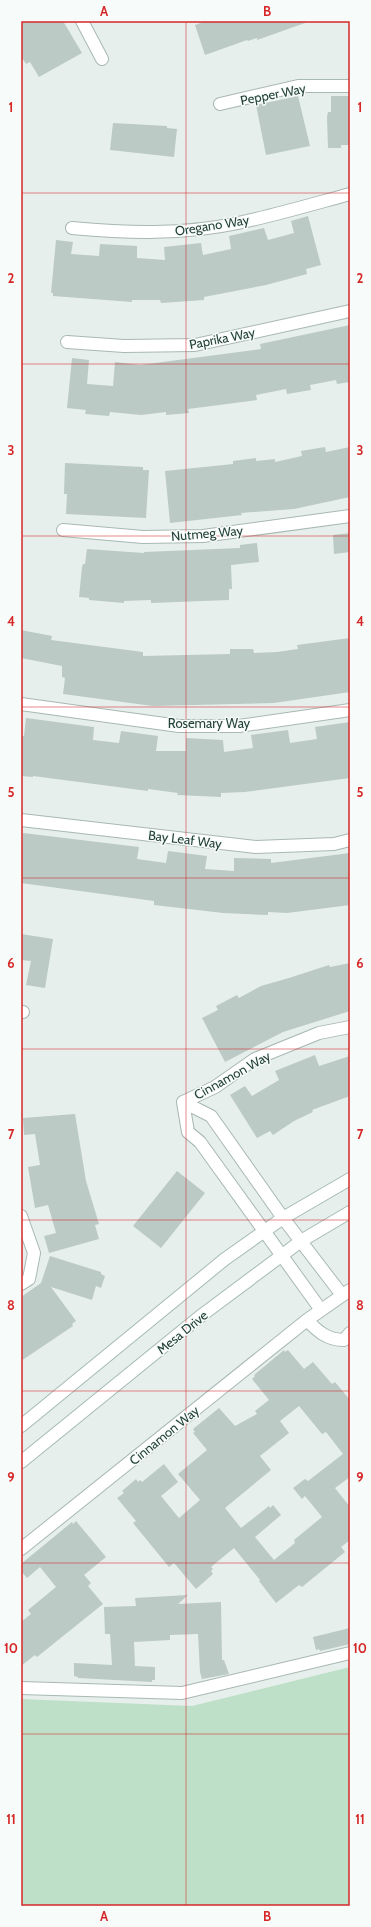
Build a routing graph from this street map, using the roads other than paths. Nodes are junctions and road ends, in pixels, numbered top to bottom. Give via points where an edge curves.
1 (82, 21) edge
2 (102, 59) dead end
3 (350, 86) edge
4 (220, 104) dead end
5 (350, 194) edge
6 (72, 228) dead end
7 (350, 311) edge
8 (67, 342) dead end
9 (350, 516) edge
10 (63, 530) dead end
11 (21, 704) edge
12 (350, 710) edge
13 (21, 820) edge
14 (350, 840) edge
15 (350, 1027) edge
16 (184, 1102) junction
17 (350, 1179) edge
18 (350, 1212) edge
19 (21, 1216) edge
20 (283, 1218) junction
21 (263, 1232) junction
22 (301, 1241) junction
23 (281, 1256) junction
24 (21, 1284) edge
25 (348, 1293) edge
26 (321, 1310) junction
27 (307, 1320) junction
28 (350, 1333) edge
29 (21, 1426) edge
30 (21, 1462) edge
31 (21, 1549) edge
32 (350, 1653) edge
33 (21, 1688) edge

1 - 2 street
3 - 4 street, Pepper Way via 298,86
5 - 6 street, Oregano Way via 237,224 171,232 121,232
7 - 8 street, Paprika Way via 195,345 124,346
9 - 10 street, Nutmeg Way via 203,536 143,537
11 - 12 street, Rosemary Way via 179,726 239,726
13 - 14 street, Bay Leaf Way via 256,847 334,844
15 - 16 street, Cinnamon Way via 319,1033 255,1059 215,1087
16 - 20 street, Cinnamon Way via 211,1116
16 - 21 street, Cinnamon Way via 188,1132 200,1142
17 - 20 street
18 - 22 street, Mesa Drive
19 - 24 street via 34,1253 29,1279
20 - 21 street
20 - 22 street, Cinnamon Way
21 - 23 street, Cinnamon Way
21 - 29 street via 225,1259
22 - 23 street, Mesa Drive
22 - 25 street, Cinnamon Way
23 - 26 street, Cinnamon Way
23 - 30 street, Mesa Drive via 191,1324
25 - 26 street, Cinnamon Way
26 - 27 street, Cinnamon Way
27 - 28 street via 321,1334 335,1340 344,1340
27 - 31 street, Cinnamon Way
32 - 33 street via 182,1693

